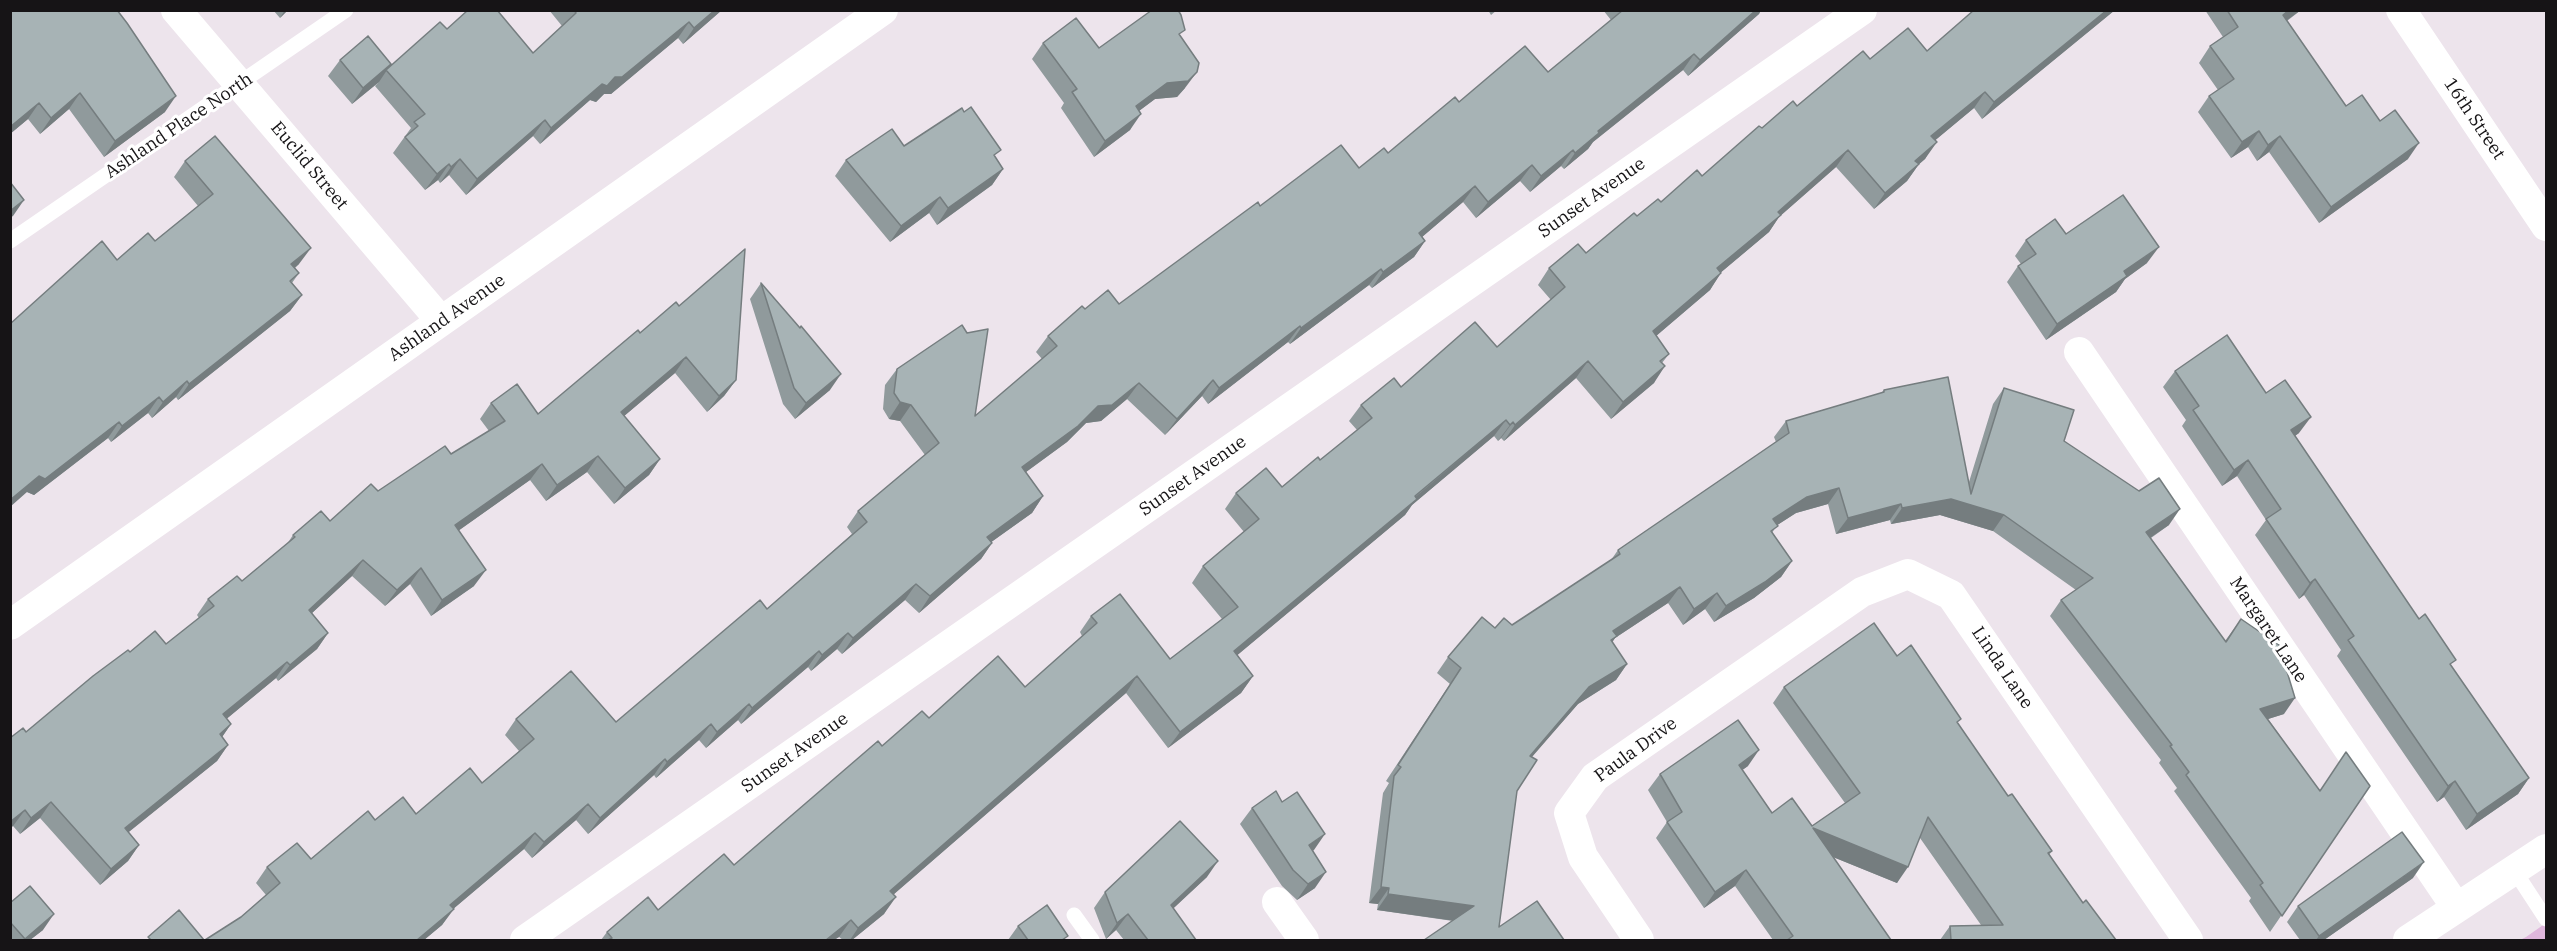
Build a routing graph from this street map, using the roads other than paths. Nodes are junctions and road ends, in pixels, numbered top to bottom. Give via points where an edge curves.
1 (176, 10) edge
2 (346, 10) edge
3 (883, 10) edge
4 (1862, 10) edge
5 (2401, 10) edge
6 (240, 85) junction
7 (2547, 226) edge
8 (10, 241) edge
9 (441, 321) junction
10 (2079, 352) dead end
11 (10, 625) edge
12 (1744, 674) joint
13 (2547, 849) edge
14 (2514, 870) junction
15 (1277, 902) dead end
16 (2456, 908) junction
17 (1074, 915) dead end
18 (2547, 919) edge
19 (525, 940) edge
20 (1092, 940) edge
21 (1304, 940) edge
22 (1639, 940) edge
23 (2188, 940) edge
24 (2408, 940) edge

1 - 6 street, Euclid Street
2 - 6 lane, Ashland Place North
3 - 9 street, Ashland Avenue
4 - 19 street, Sunset Avenue
5 - 7 street, 16th Street
6 - 8 lane, Ashland Place North
6 - 9 street, Euclid Street
9 - 11 street, Ashland Avenue
10 - 16 street, Margaret Lane
12 - 22 street, Paula Drive via 1595,777 1569,813 1583,857
12 - 23 street, Linda Lane via 1862,592 1908,574 1951,595
13 - 14 street
14 - 16 street
14 - 18 lane
15 - 21 street
16 - 24 street
17 - 20 lane

